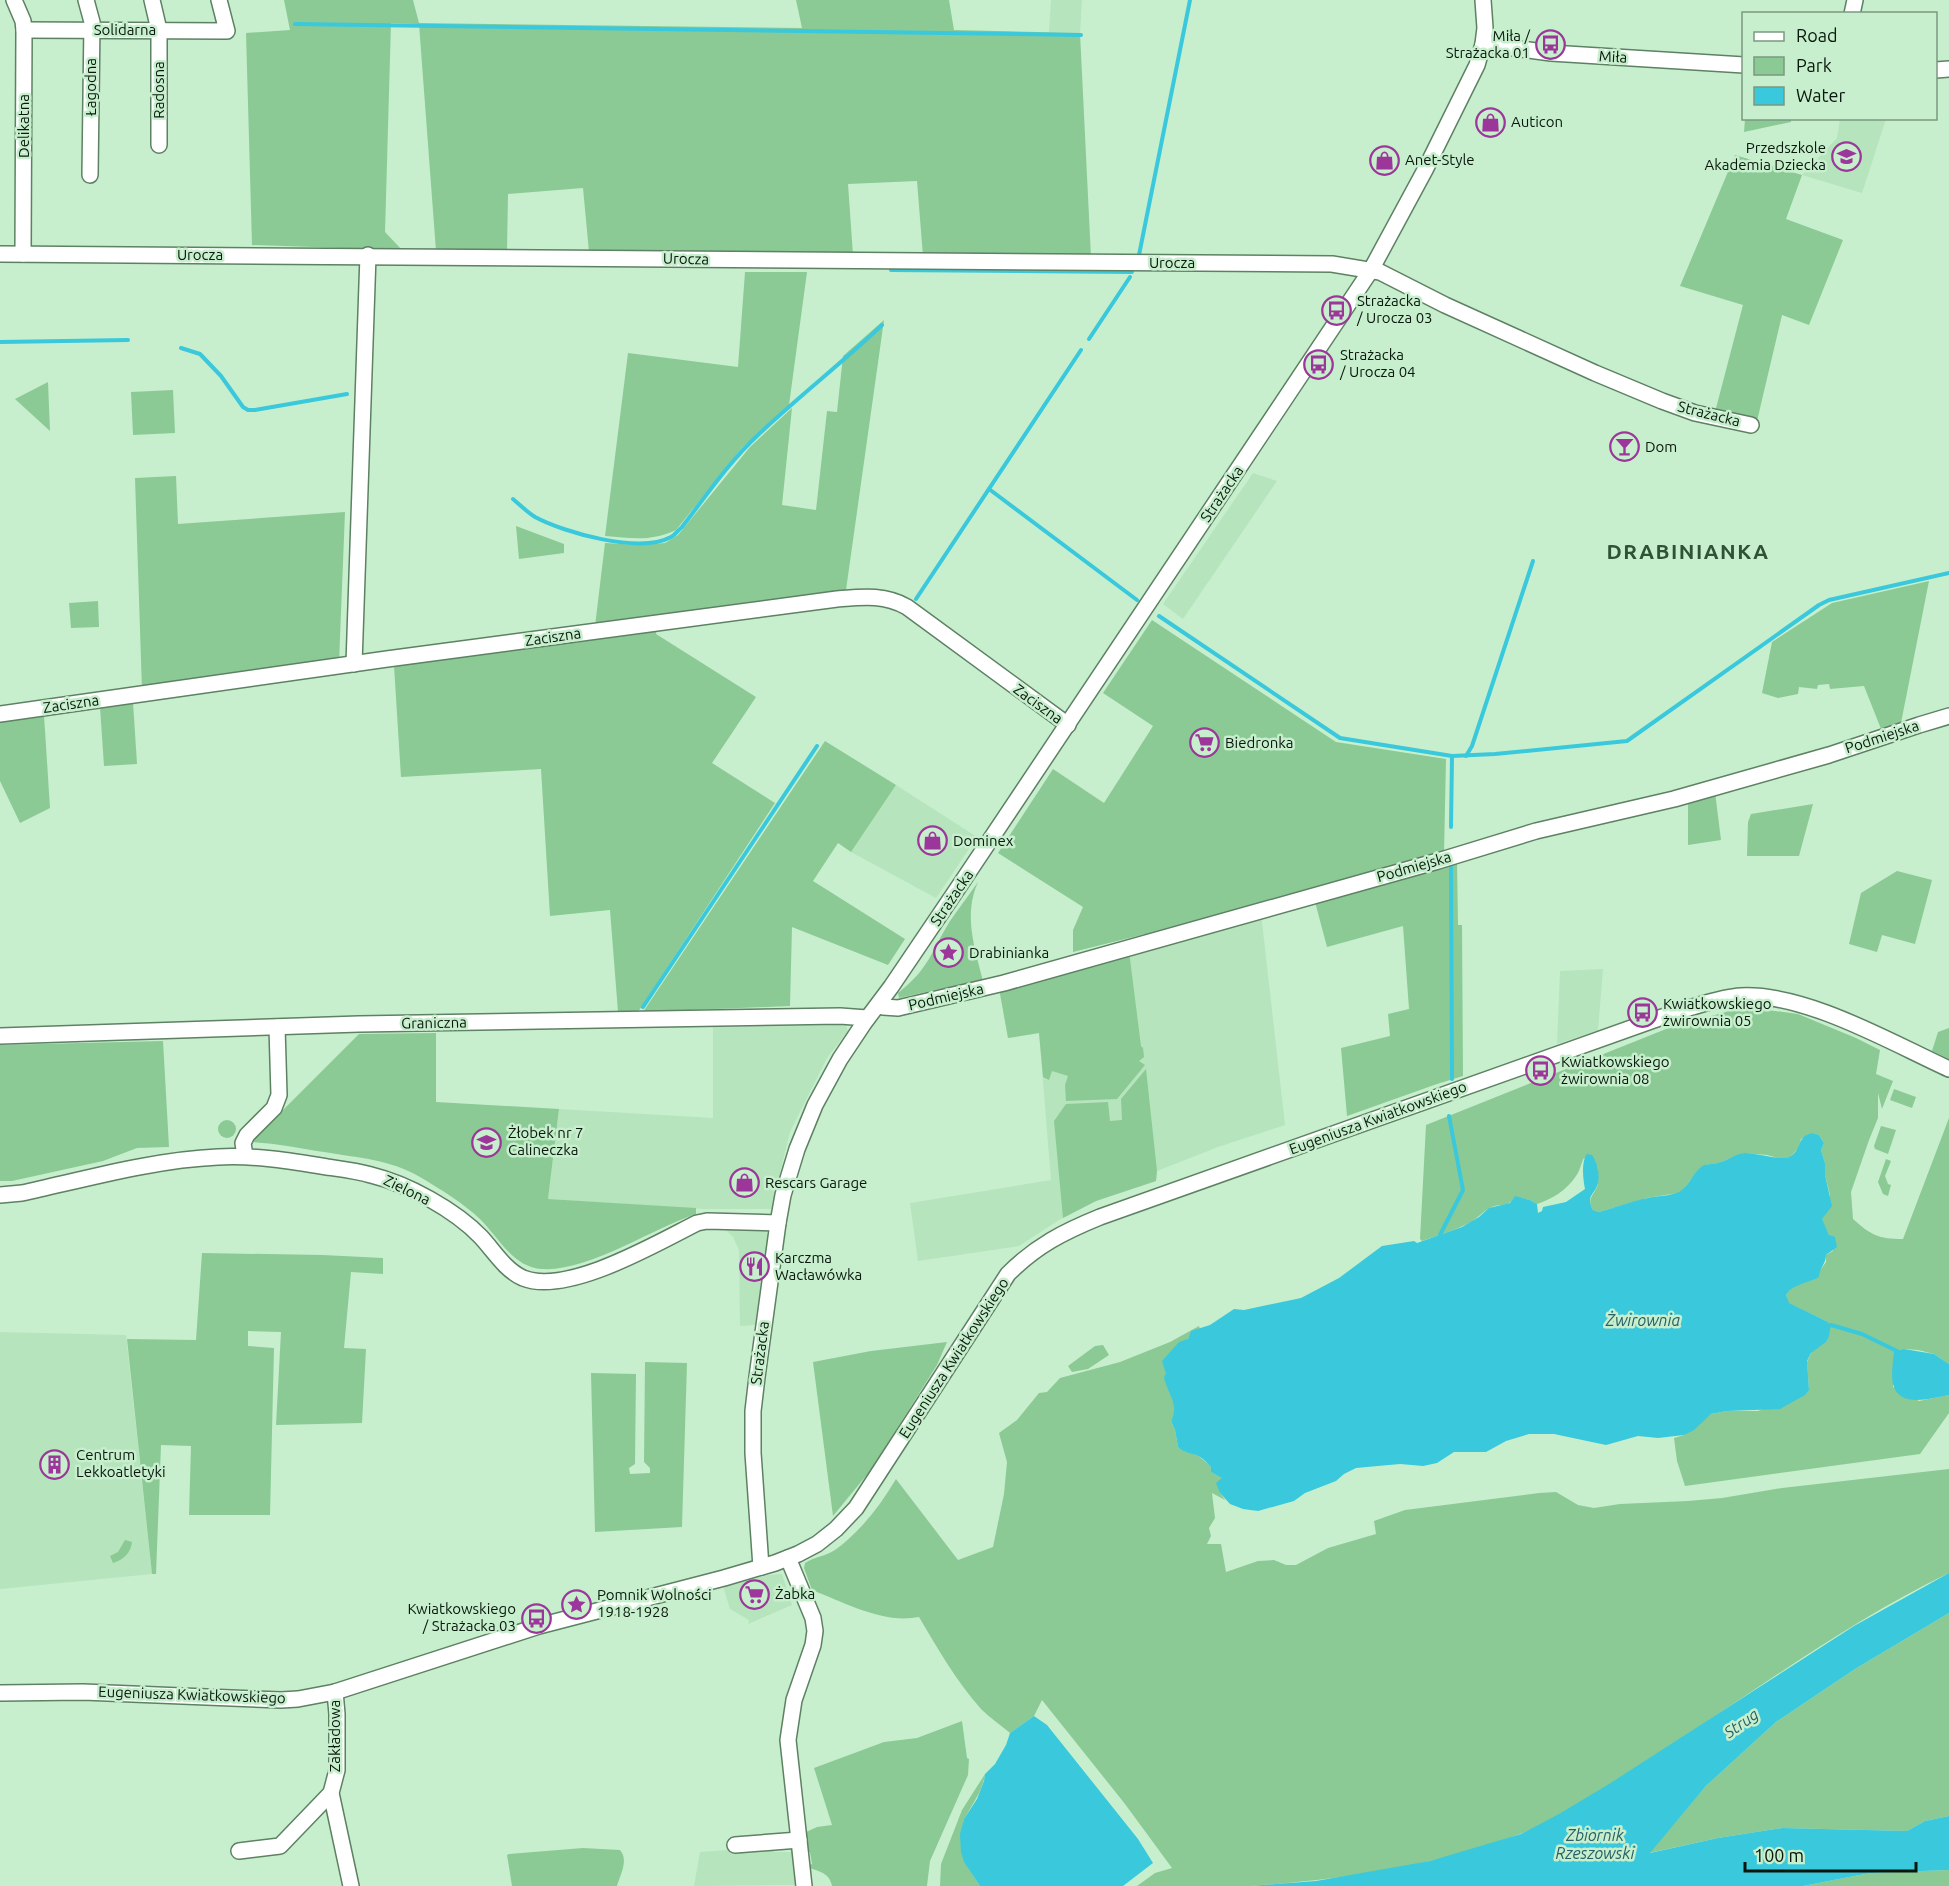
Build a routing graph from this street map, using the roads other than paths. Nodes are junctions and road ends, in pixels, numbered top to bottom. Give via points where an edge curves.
1 (14, 0) edge
2 (86, 0) edge
3 (152, 0) edge
4 (219, 0) edge
5 (1483, 0) edge
6 (24, 30) junction
7 (92, 30) junction
8 (159, 30) junction
9 (1484, 44) junction
10 (1742, 64) edge
11 (159, 145) dead end
12 (90, 175) dead end
13 (0, 254) edge
14 (23, 254) junction
15 (368, 255) junction
16 (1371, 270) junction
17 (1751, 425) dead end
18 (354, 664) junction
19 (0, 714) edge
20 (1949, 716) edge
21 (1068, 725) junction
22 (878, 1005) junction
23 (867, 1018) junction
24 (277, 1027) junction
25 (0, 1036) edge
26 (1949, 1069) edge
27 (245, 1156) junction
28 (0, 1195) edge
29 (778, 1223) junction
30 (788, 1558) junction
31 (761, 1567) junction
32 (335, 1692) junction
33 (0, 1693) edge
34 (331, 1793) junction
35 (799, 1840) junction
36 (735, 1845) dead end
37 (239, 1851) dead end
38 (351, 1886) edge
39 (804, 1886) edge

1 - 6 street, Delikatna
2 - 7 street, Łagodna
3 - 8 street, Radosna
4 - 8 street, Solidarna via 227,32
5 - 9 street, Strażacka
6 - 7 street, Solidarna
6 - 14 street, Delikatna
7 - 8 street, Solidarna
7 - 12 street, Łagodna
8 - 11 street, Radosna
9 - 10 street, Miła via 1551,53
9 - 16 street, Strażacka via 1425,170
13 - 14 street, Urocza
14 - 15 street, Urocza
15 - 16 street, Urocza via 1319,263
15 - 18 street
16 - 17 street, Strażacka via 1627,387 1695,413
16 - 21 street, Strażacka
18 - 19 street, Zaciszna
18 - 21 street, Zaciszna via 869,596 907,607
20 - 22 street, Podmiejska via 1674,799 1536,831 1004,983 898,1008
21 - 22 street, Strażacka
22 - 23 street, Strażacka
23 - 24 street, Graniczna
23 - 29 street, Strażacka via 815,1105 794,1158
24 - 25 street, Graniczna
24 - 27 street via 279,1095 274,1108 247,1135 243,1143
26 - 30 street, Eugeniusza Kwiatkowskiego via 1812,1008 1755,997 1715,1000 1072,1228 1033,1250 1008,1274 847,1519 817,1544
27 - 28 street, Zielona via 180,1161
27 - 29 street, Zielona via 368,1174 402,1185 470,1226 510,1270 537,1282 607,1267 697,1223
29 - 31 street, Strażacka via 753,1411
30 - 31 street, Eugeniusza Kwiatkowskiego
30 - 35 street via 815,1631 791,1712 788,1740
31 - 32 street, Eugeniusza Kwiatkowskiego via 539,1626
32 - 33 street, Eugeniusza Kwiatkowskiego via 280,1700 61,1691
32 - 34 street, Zakładowa via 337,1770
34 - 37 street via 280,1846
34 - 38 street, Zakładowa
35 - 36 street
35 - 39 street

